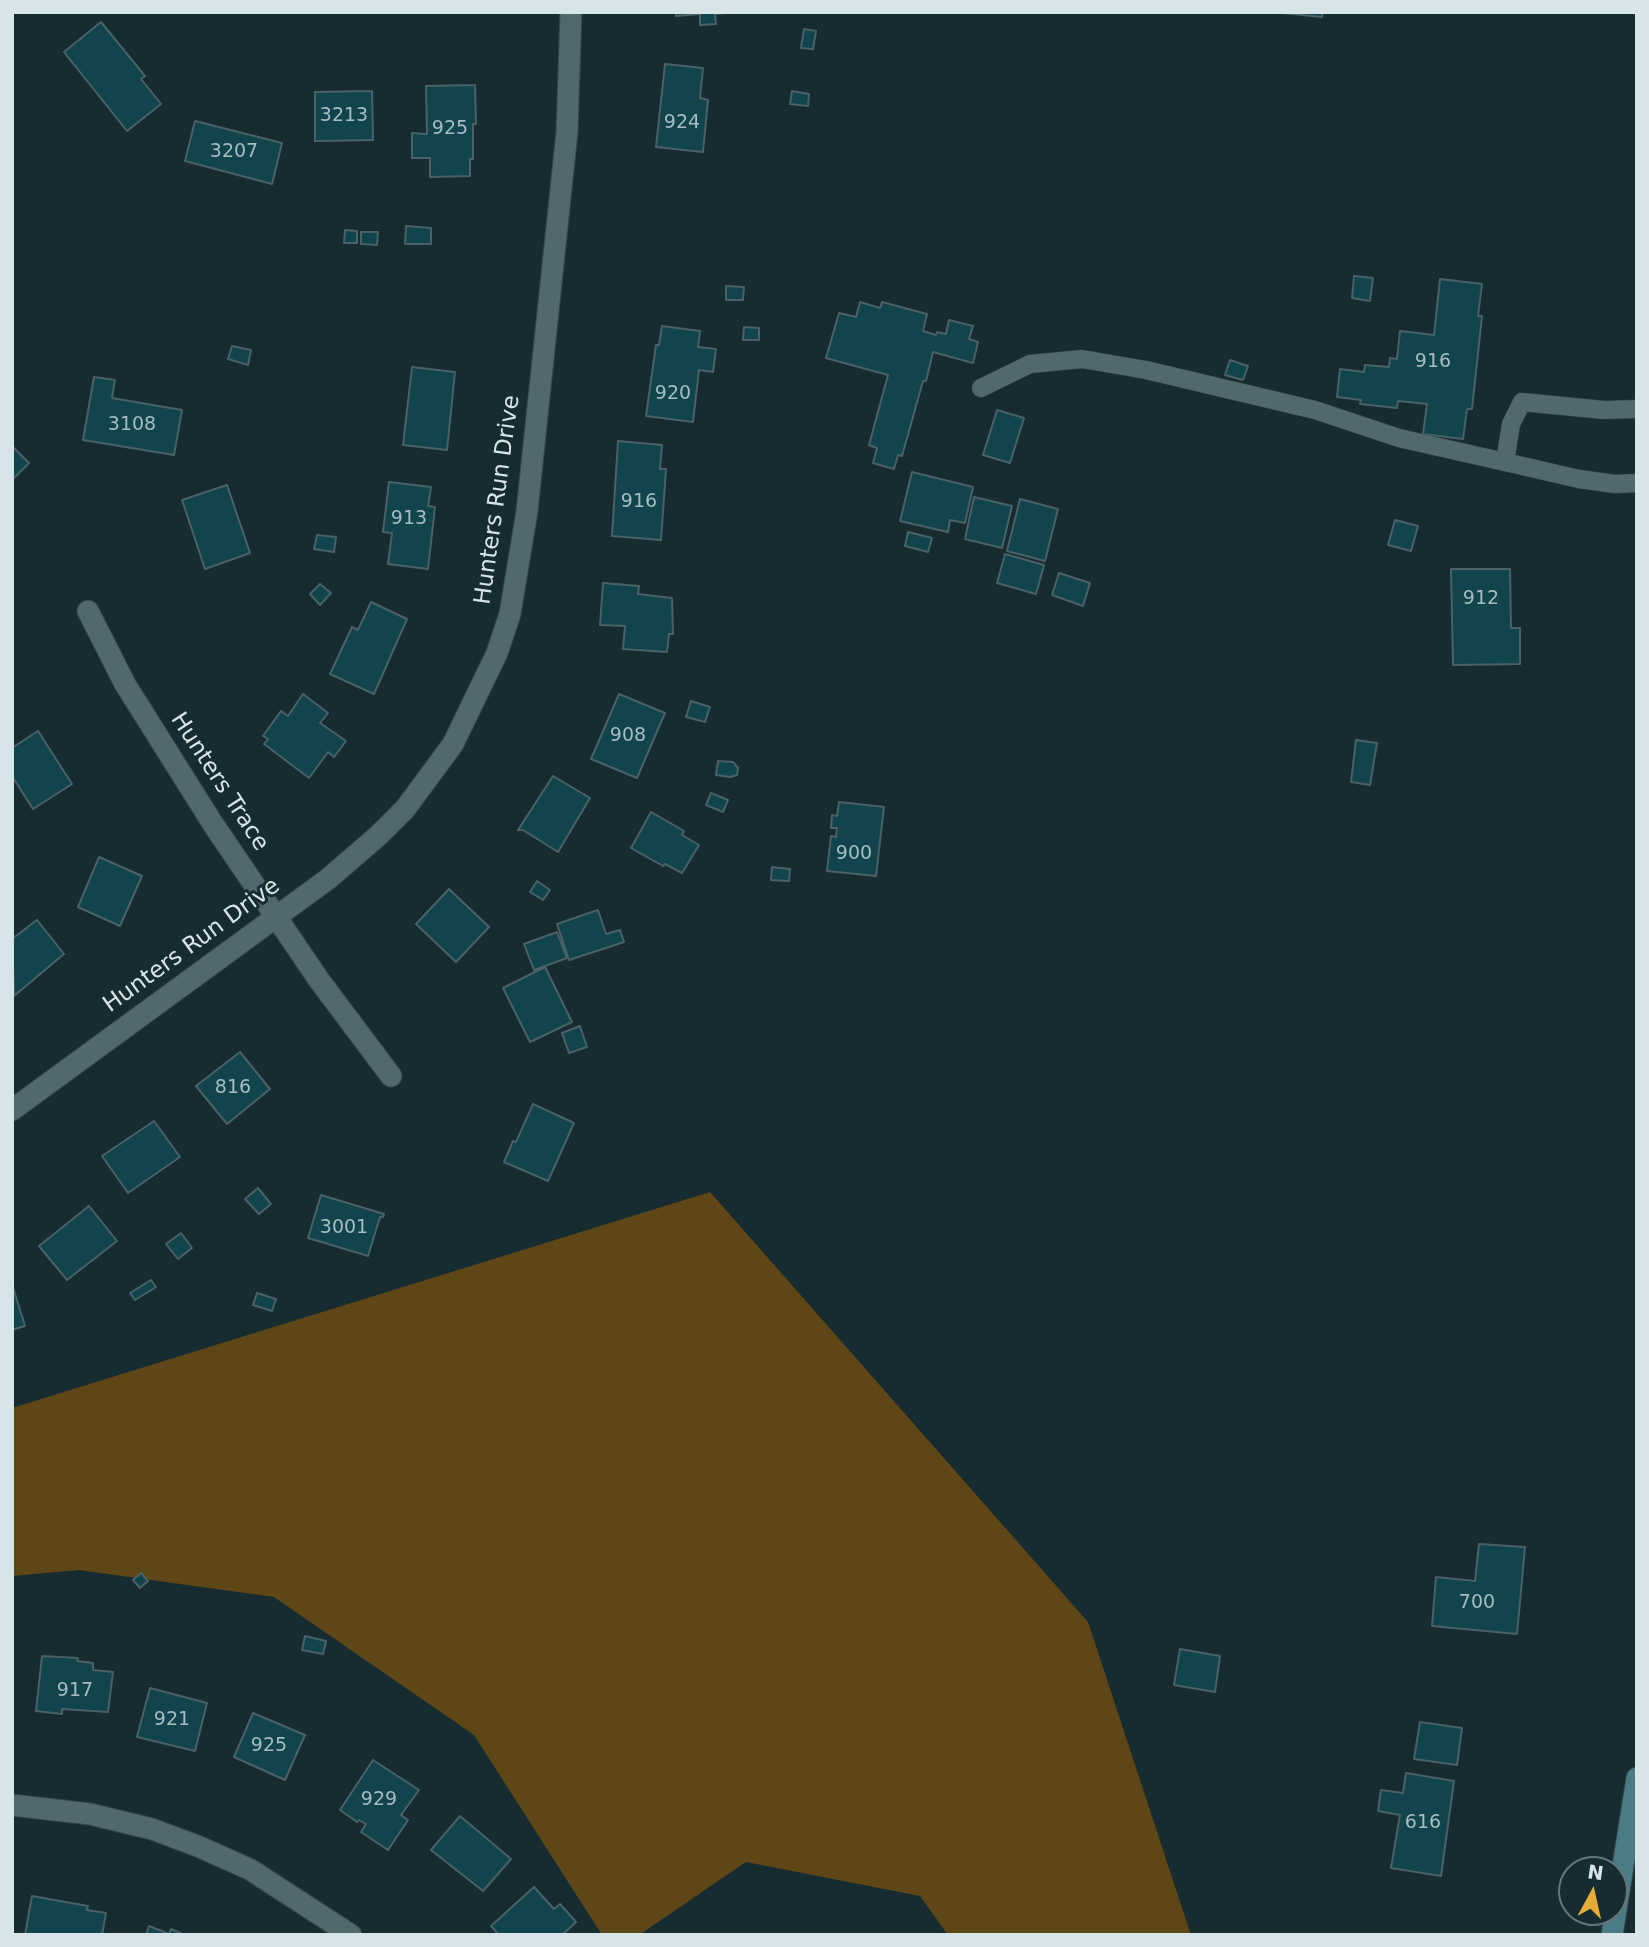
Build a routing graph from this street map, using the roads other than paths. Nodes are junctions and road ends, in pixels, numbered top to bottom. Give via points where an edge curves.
1 (571, 12) edge
2 (981, 388) dead end
3 (1637, 409) edge
4 (1505, 463) junction
5 (1637, 483) edge
6 (88, 611) dead end
7 (277, 917) junction
8 (391, 1076) dead end
9 (12, 1110) edge
10 (1637, 1778) edge
11 (12, 1805) edge
12 (351, 1935) edge
13 (1612, 1935) edge

1 - 7 street, Hunters Run Drive via 567,132 527,511 509,614 497,653 453,744 405,808 338,870
2 - 4 lane via 1030,364 1082,359 1315,410 1399,438
3 - 4 lane via 1522,402 1511,424
4 - 5 lane via 1579,479
6 - 7 street, Hunters Trace via 125,684
7 - 8 street, Hunters Trace
7 - 9 street, Hunters Run Drive
10 - 13 street
11 - 12 street via 90,1814 200,1847 251,1870

